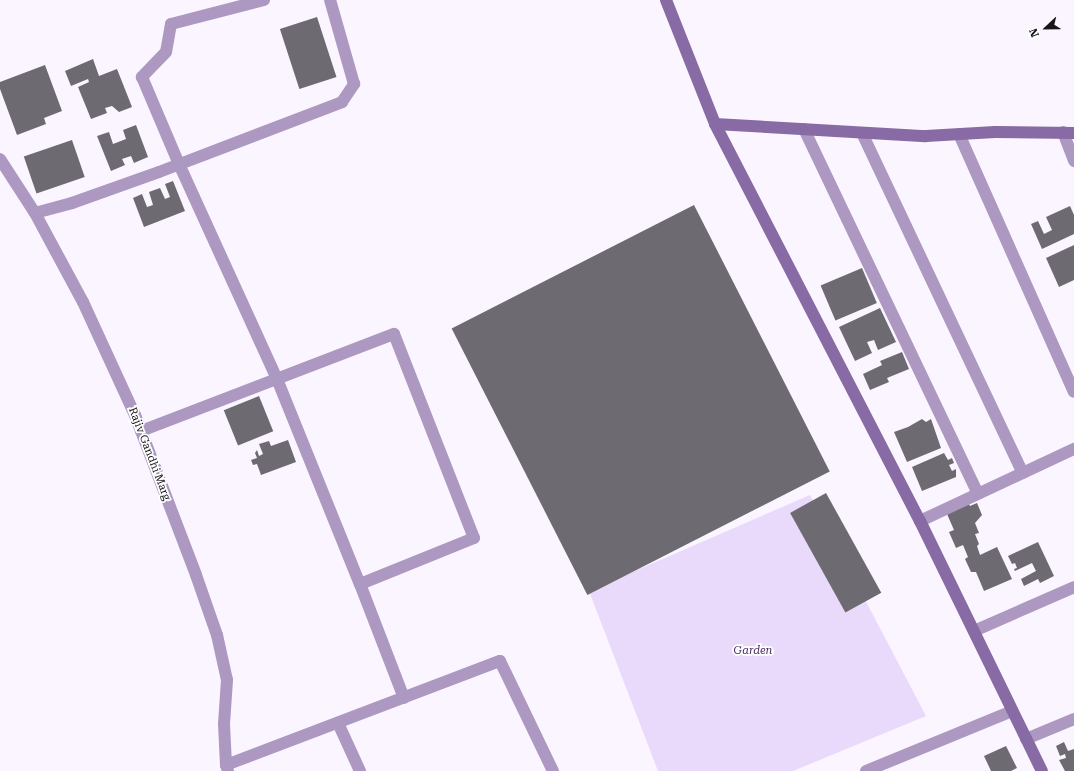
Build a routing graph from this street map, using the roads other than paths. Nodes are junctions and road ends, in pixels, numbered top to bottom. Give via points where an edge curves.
1 (264, 0) edge
2 (330, 0) edge
3 (666, 0) edge
4 (715, 124) junction
5 (804, 129) junction
6 (1068, 132) edge
7 (862, 133) junction
8 (959, 134) junction
9 (0, 159) edge
10 (1074, 161) edge
11 (179, 164) junction
12 (35, 213) junction
13 (277, 379) junction
14 (1074, 392) edge
15 (141, 431) junction
16 (1074, 449) edge
17 (1023, 473) junction
18 (978, 494) junction
19 (920, 521) junction
20 (360, 584) junction
21 (1074, 587) edge
22 (974, 632) junction
23 (404, 698) junction
24 (1012, 711) junction
25 (1074, 719) edge
26 (338, 722) junction
27 (1026, 740) junction
28 (227, 768) edge
29 (360, 771) edge
30 (553, 771) edge
31 (866, 771) edge
32 (1042, 771) edge

1 - 11 street via 172,24 166,52 142,77
2 - 11 street via 354,84 342,102
3 - 4 street
4 - 5 street
4 - 19 street
5 - 7 street
5 - 18 street
6 - 8 street
6 - 10 street
7 - 8 street via 926,136
7 - 17 street
8 - 14 street
9 - 12 street, Rajiv Gandhi Marg
11 - 12 street
11 - 13 street
12 - 15 street, Rajiv Gandhi Marg via 83,302
13 - 15 street
13 - 20 street
13 - 20 street via 394,334 474,538
15 - 28 street, Rajiv Gandhi Marg via 218,635 227,680 224,724
16 - 17 street
17 - 18 street
18 - 19 street
19 - 22 street
20 - 23 street
21 - 22 street
22 - 24 street
23 - 26 street
23 - 30 street via 500,661
24 - 27 street
24 - 31 street
25 - 27 street
26 - 28 street
26 - 29 street
27 - 32 street

